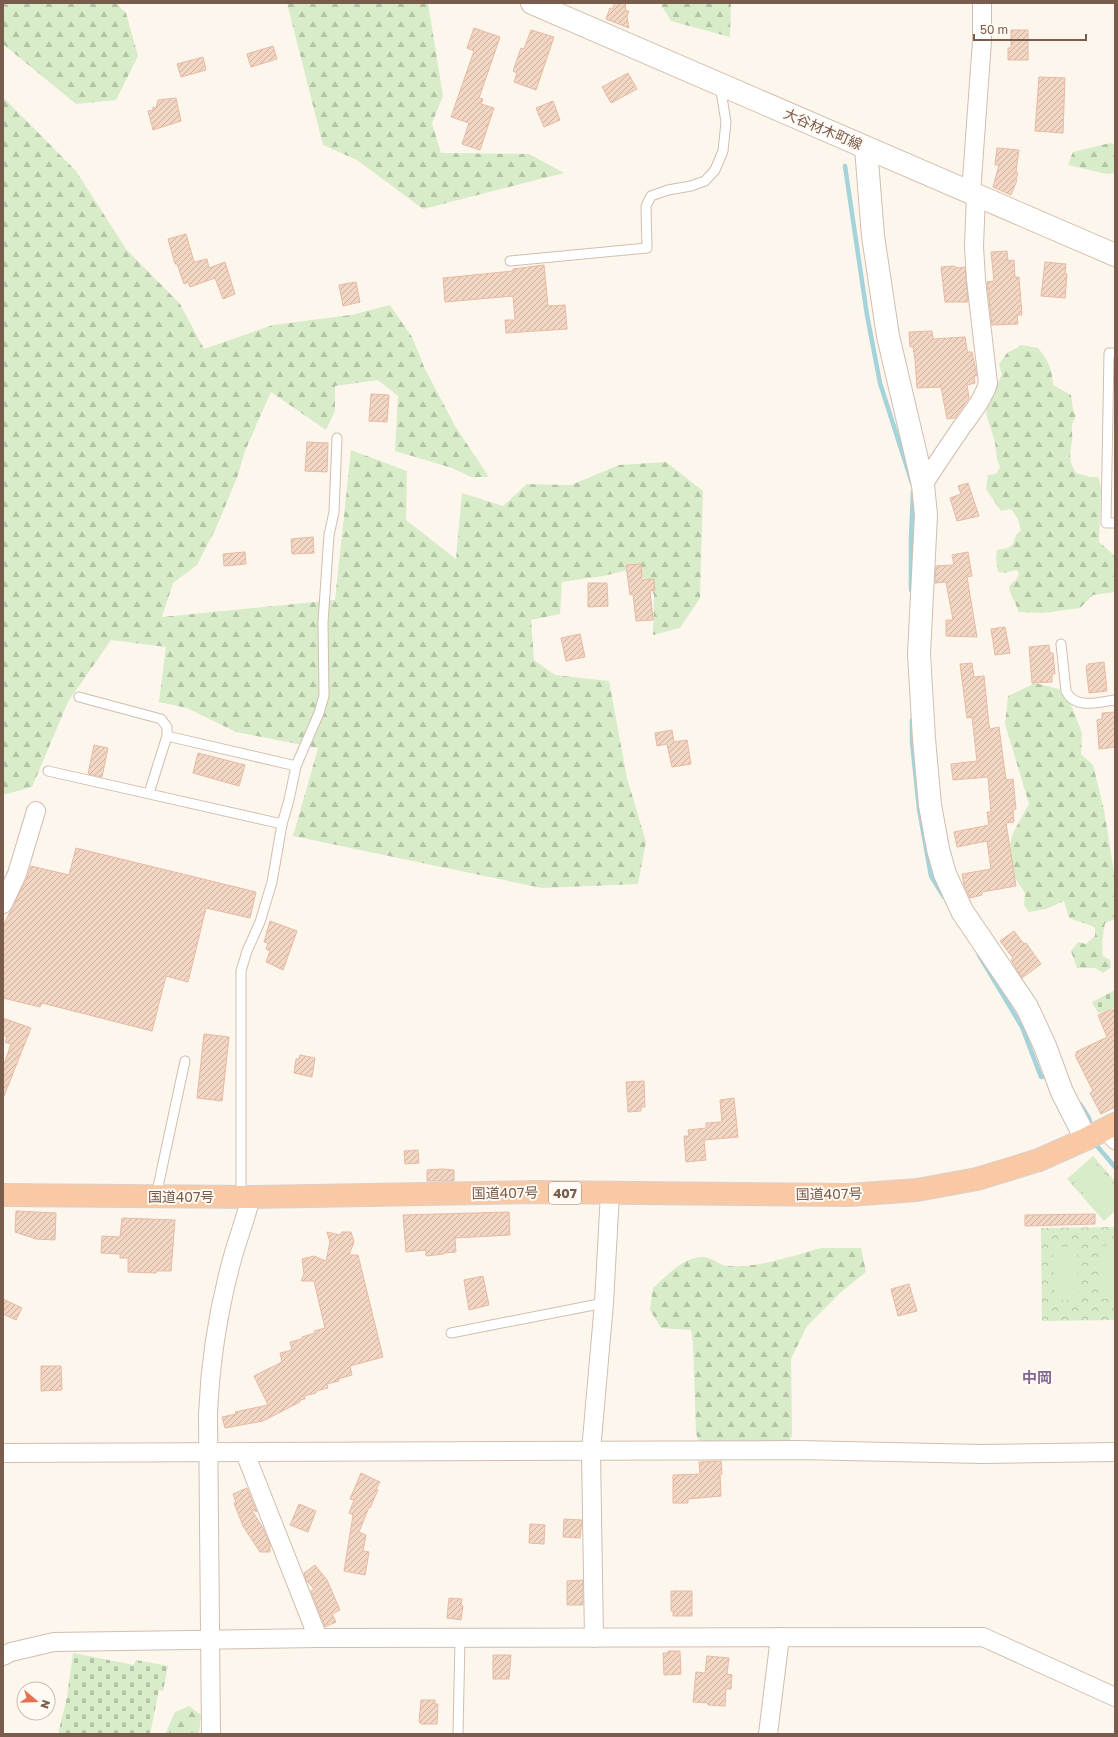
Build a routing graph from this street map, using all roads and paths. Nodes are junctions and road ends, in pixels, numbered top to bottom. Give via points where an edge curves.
1 (532, 3) edge
2 (982, 3) edge
3 (720, 86) junction
4 (866, 148) junction
5 (973, 194) junction
6 (1115, 255) edge
7 (510, 261) dead end
8 (1115, 353) edge
9 (337, 438) dead end
10 (923, 485) junction
11 (1115, 523) edge
12 (1061, 644) dead end
13 (79, 697) dead end
14 (1115, 700) edge
15 (167, 736) junction
16 (296, 766) junction
17 (48, 771) dead end
18 (149, 793) junction
19 (36, 811) dead end
20 (282, 824) junction
21 (3, 904) edge
22 (185, 1060) dead end
23 (1112, 1131) edge
24 (1086, 1139) junction
25 (610, 1194) junction
26 (3, 1195) edge
27 (156, 1197) junction
28 (246, 1197) junction
29 (604, 1303) junction
30 (451, 1333) dead end
31 (591, 1451) junction
32 (208, 1452) junction
33 (1115, 1452) edge
34 (3, 1453) edge
35 (245, 1453) junction
36 (780, 1637) junction
37 (318, 1638) junction
38 (594, 1638) junction
39 (210, 1639) junction
40 (460, 1639) junction
41 (3, 1656) edge
42 (1115, 1697) edge
43 (211, 1734) edge
44 (458, 1734) edge
45 (768, 1734) edge

1 - 3 street, 大谷材木町線
2 - 5 street
3 - 4 street, 大谷材木町線
3 - 7 lane via 726,122 723,151 715,170 705,181 651,196 646,206 647,248
4 - 5 street, 大谷材木町線
4 - 10 street via 873,236 888,336
5 - 6 street, 大谷材木町線
5 - 10 street via 976,280 988,383 976,408
8 - 11 lane via 1109,353 1106,523
9 - 16 lane via 334,512 329,535 323,622 324,696 320,713
10 - 24 street via 926,515 919,654 929,798 938,849 945,874 962,911 1027,1007 1062,1092
12 - 14 lane via 1069,698 1078,703
13 - 15 lane via 160,719 167,727
15 - 16 lane
15 - 18 lane
16 - 20 lane
17 - 18 lane
18 - 20 lane
19 - 21 street via 17,874
20 - 28 lane via 272,882 241,970
22 - 27 lane
23 - 24 highway, 国道407号 / 407
24 - 25 highway, 国道407号 / 407 via 1039,1160 989,1176 918,1190 849,1195
25 - 28 highway, 国道407号 / 407 via 536,1192
25 - 29 street
26 - 27 highway, 国道407号 / 407
27 - 28 highway, 国道407号 / 407
28 - 32 street via 217,1324 210,1370
29 - 30 lane
29 - 31 street
31 - 33 street via 799,1450 982,1454
31 - 35 street
31 - 38 street
32 - 34 street
32 - 35 street
32 - 39 street
35 - 37 street
36 - 38 street
36 - 42 street via 983,1637
36 - 45 street
37 - 39 street
37 - 40 street
38 - 40 street
39 - 41 street via 54,1642
39 - 43 street
40 - 44 lane

